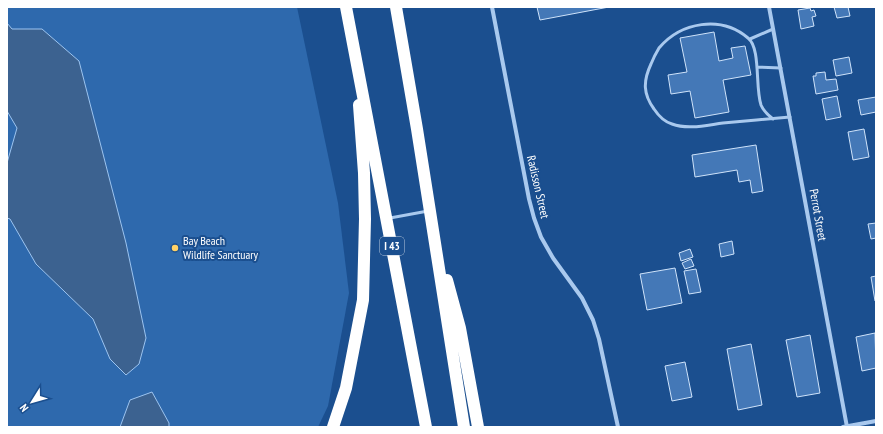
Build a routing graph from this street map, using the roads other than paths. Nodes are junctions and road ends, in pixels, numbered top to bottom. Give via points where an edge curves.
1 (346, 7) edge
2 (396, 7) edge
3 (492, 7) edge
4 (769, 7) edge
5 (773, 29) junction
6 (750, 39) junction
7 (357, 66) junction
8 (757, 67) junction
9 (781, 68) junction
10 (790, 117) junction
11 (773, 119) junction
12 (430, 211) junction
13 (387, 218) junction
14 (876, 421) edge
15 (333, 427) edge
16 (426, 427) edge
17 (464, 427) edge
18 (478, 427) edge
19 (618, 427) edge
20 (846, 427) edge

1 - 7 highway, I 43
2 - 12 highway
3 - 19 street, Radisson Street via 534,218 553,258 582,298 593,320
4 - 5 street, Perrot Street
5 - 6 lane
5 - 9 street, Perrot Street
6 - 8 lane
6 - 11 lane via 736,29 715,24 699,24 674,35 658,49 646,76 645,93 648,101 663,119 684,127
7 - 13 highway, I 43
7 - 15 highway via 364,173 363,300 346,388
8 - 9 lane
8 - 11 lane via 761,106
9 - 10 street, Perrot Street
10 - 11 lane
10 - 20 street, Perrot Street
12 - 13 lane
12 - 17 highway
12 - 18 highway via 460,328
13 - 16 highway, I 43
14 - 20 street

